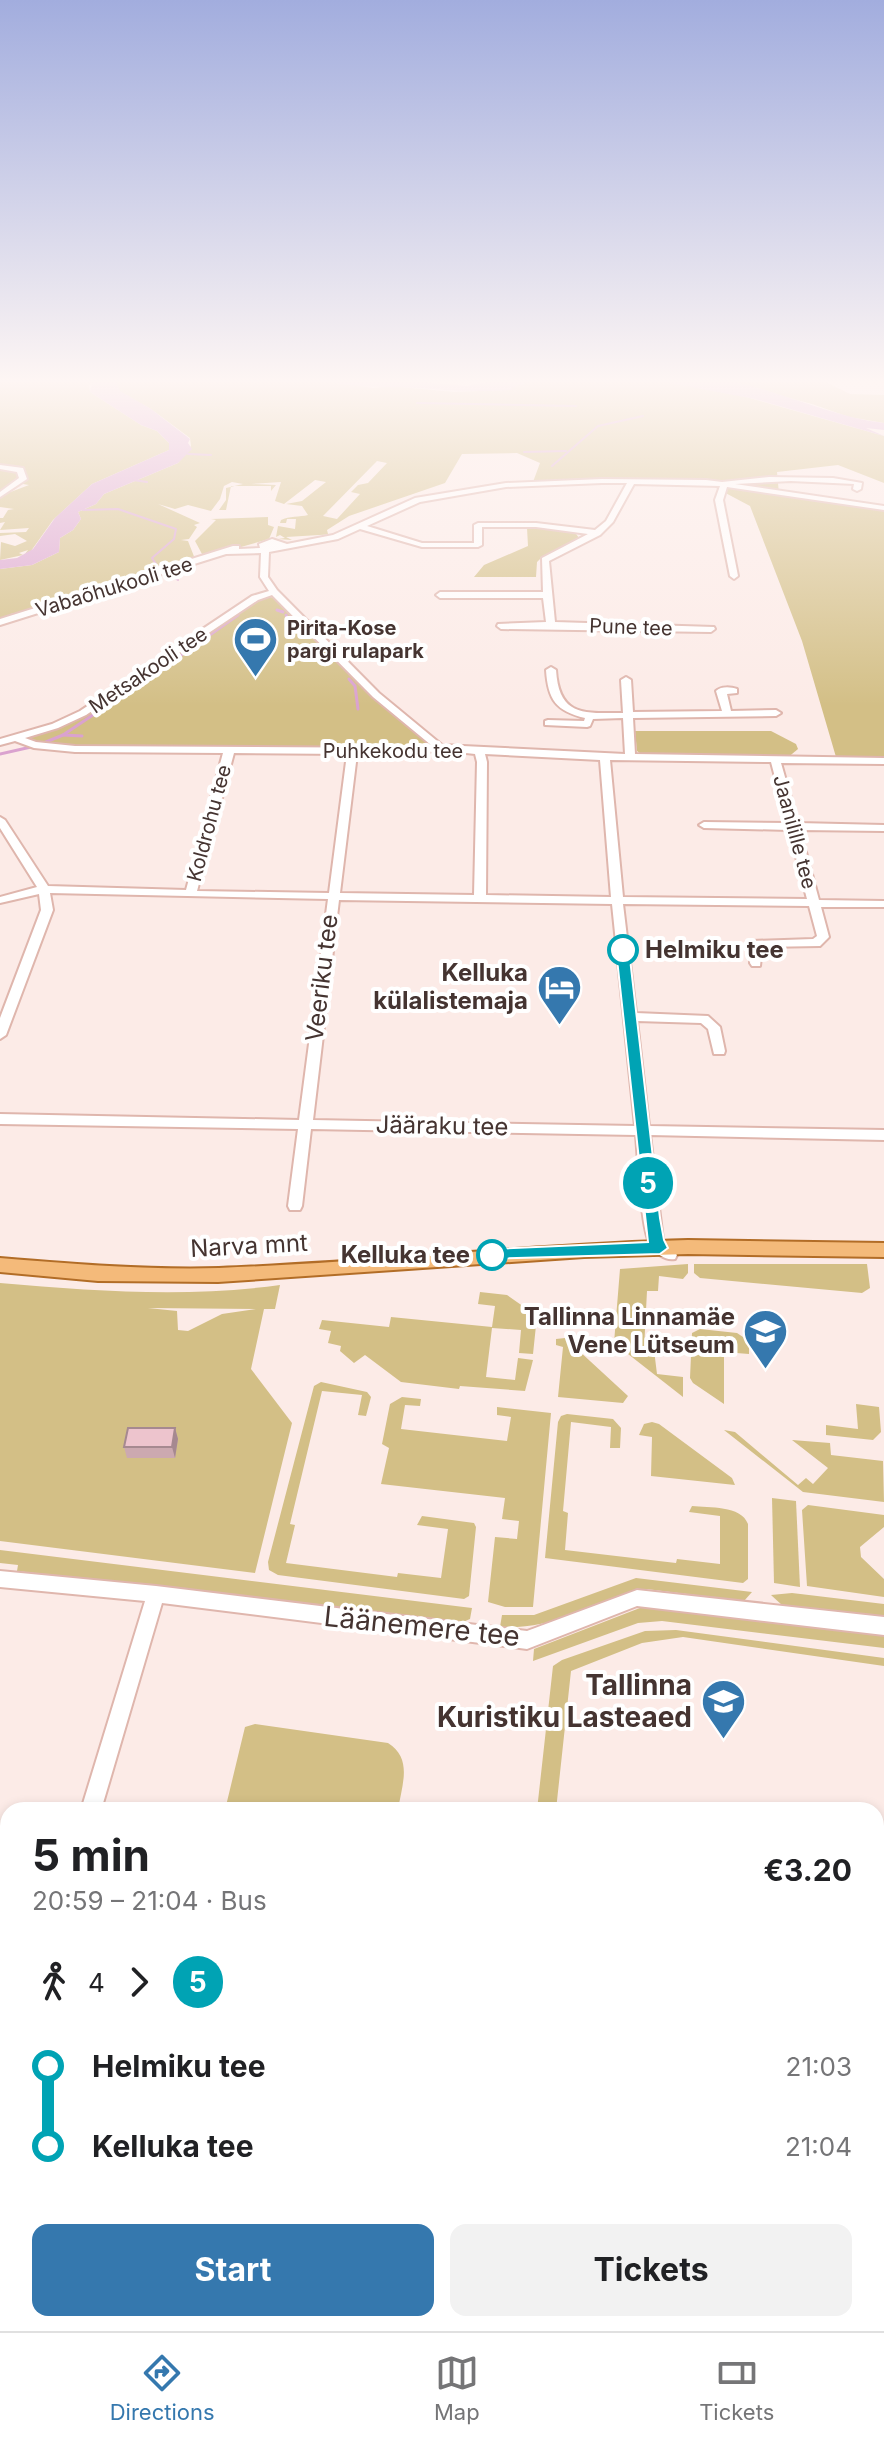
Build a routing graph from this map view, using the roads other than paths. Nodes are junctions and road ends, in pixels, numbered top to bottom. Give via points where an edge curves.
1 (483, 489) edge
2 (630, 489) edge
3 (723, 489) edge
4 (756, 489) edge
5 (884, 508) edge
6 (359, 526) junction
7 (597, 533) junction
8 (266, 546) junction
9 (280, 546) junction
10 (734, 576) dead end
11 (272, 590) junction
12 (440, 595) dead end
13 (547, 595) junction
14 (0, 622) edge
15 (551, 625) junction
16 (501, 626) dead end
17 (711, 629) dead end
18 (551, 670) dead end
19 (626, 680) dead end
20 (734, 691) dead end
21 (727, 713) junction
22 (776, 713) dead end
23 (592, 717) junction
24 (626, 717) junction
25 (548, 723) dead end
26 (17, 738) junction
27 (0, 742) edge
28 (439, 747) junction
29 (229, 751) junction
30 (352, 751) junction
31 (479, 751) junction
32 (630, 756) junction
33 (605, 757) junction
34 (776, 761) junction
35 (884, 761) edge
36 (0, 820) edge
37 (704, 825) dead end
38 (793, 826) junction
39 (884, 828) edge
40 (44, 889) junction
41 (189, 894) junction
42 (333, 895) junction
43 (480, 897) junction
44 (617, 899) junction
45 (0, 900) edge
46 (813, 903) junction
47 (884, 904) edge
48 (756, 963) dead end
49 (5, 1006) edge
50 (630, 1017) junction
51 (0, 1035) edge
52 (719, 1051) dead end
53 (0, 1119) edge
54 (304, 1123) junction
55 (642, 1130) junction
56 (884, 1135) edge
57 (295, 1206) dead end
58 (884, 1250) edge
59 (665, 1251) junction
60 (0, 1265) edge
61 (0, 1579) edge
62 (156, 1594) junction
63 (884, 1626) edge
64 (93, 1802) edge

1 - 6 street via 418,500
2 - 7 street
3 - 10 street via 719,500
4 - 5 street
6 - 7 street via 436,545 478,545 478,525
6 - 9 street via 328,538
7 - 13 street via 545,560
8 - 9 street, Vabaõhukooli tee
8 - 11 street via 264,577
8 - 14 street, Vabaõhukooli tee via 228,552
9 - 11 street via 270,571
11 - 26 street, Metsakooli tee via 83,713
11 - 28 street via 376,695
12 - 13 street
13 - 15 street
15 - 16 street, Pune tee
15 - 17 street, Pune tee
18 - 23 street via 552,694 560,707
19 - 24 street
20 - 21 street via 721,691
21 - 22 street
21 - 24 street
23 - 24 street
23 - 25 street via 587,724
24 - 32 street
26 - 27 street, Puhkekodu tee
26 - 29 street, Puhkekodu tee via 50,747
28 - 30 street, Puhkekodu tee
28 - 31 street, Puhkekodu tee
29 - 30 street, Puhkekodu tee
29 - 41 street, Koldrohu tee
30 - 42 street, Veeriku tee
31 - 33 street, Puhkekodu tee
31 - 43 street
32 - 33 street, Puhkekodu tee
32 - 34 street, Puhkekodu tee
33 - 44 street
34 - 35 street, Puhkekodu tee
34 - 38 street, Jaanilille tee
36 - 40 street
37 - 38 street
38 - 39 street
38 - 46 street, Jaanilille tee
40 - 41 street
40 - 45 street
40 - 49 street via 47,910
41 - 42 street
42 - 43 street
42 - 54 street, Veeriku tee
43 - 44 street
44 - 46 street
44 - 50 street
46 - 47 street
46 - 48 street, Jaanilille tee via 821,941 756,944
49 - 51 street
50 - 52 street via 704,1019 714,1027
50 - 55 street
53 - 54 street, Jääraku tee
54 - 55 street, Jääraku tee
54 - 57 street, Veeriku tee
55 - 56 street, Jääraku tee
55 - 59 street via 656,1242
58 - 59 main road, Narva mnt
59 - 60 main road, Narva mnt via 152,1276
61 - 62 street, Läänemere tee
62 - 63 street, Läänemere tee via 527,1640 637,1598
62 - 64 street

